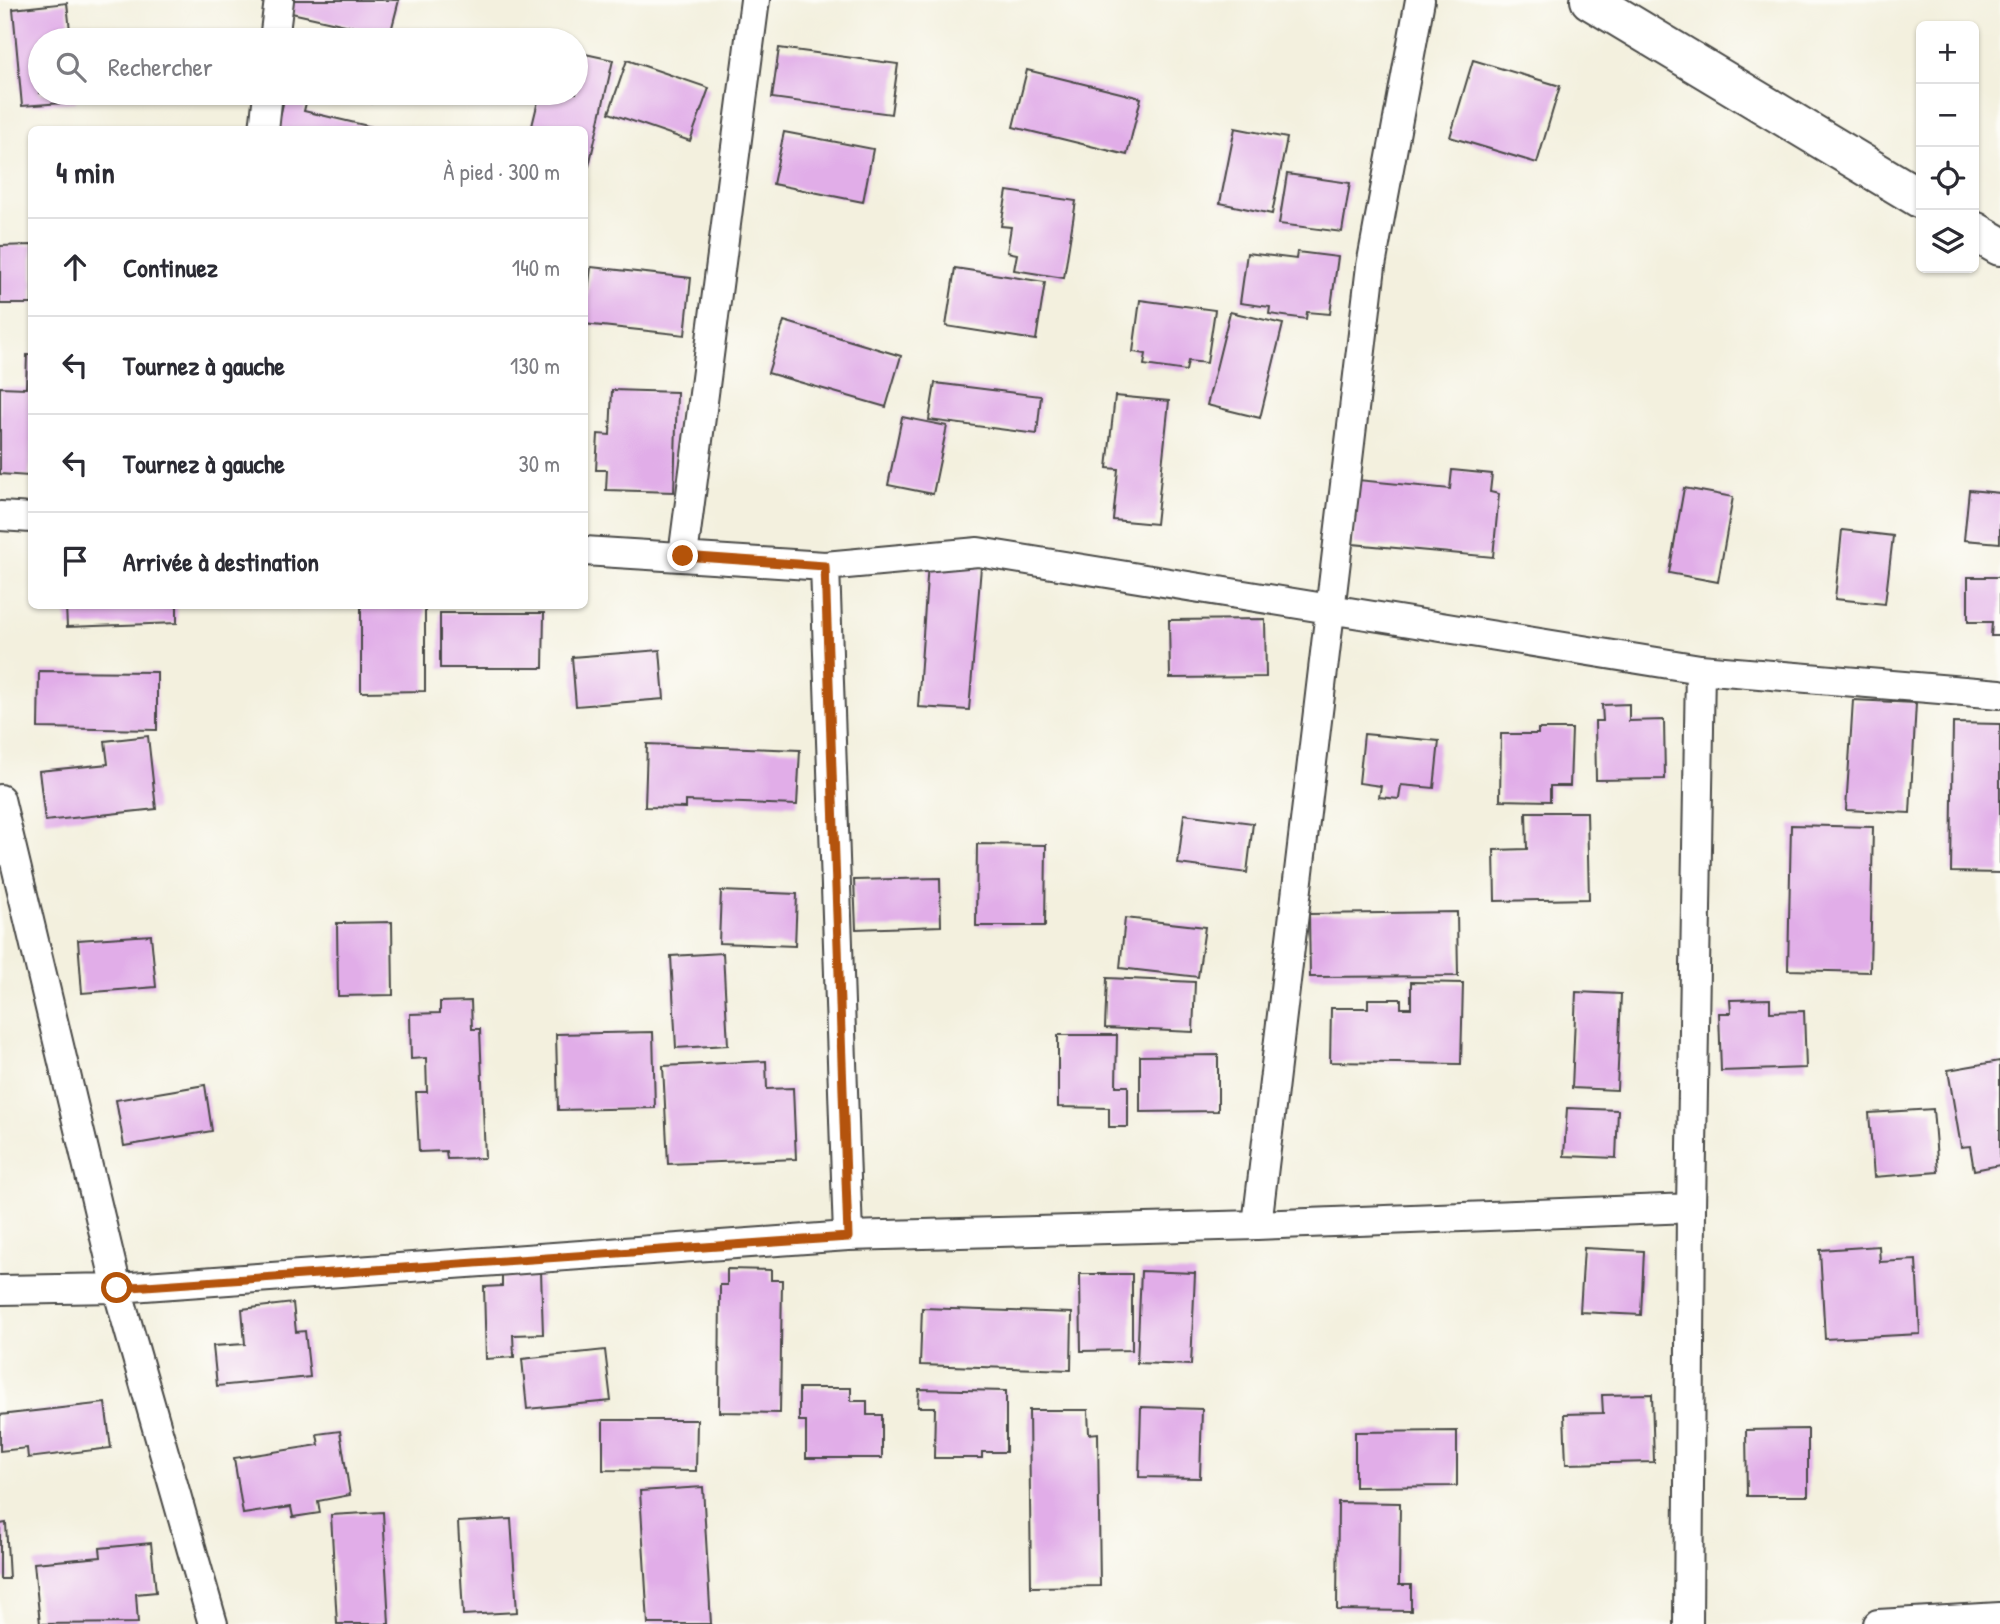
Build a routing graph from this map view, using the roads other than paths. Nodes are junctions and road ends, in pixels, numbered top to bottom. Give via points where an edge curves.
1 (279, 0) edge
2 (755, 0) edge
3 (1420, 0) edge
4 (1590, 0) edge
5 (276, 28) edge
6 (267, 105) edge
7 (264, 126) edge
8 (1916, 196) edge
9 (1979, 234) edge
10 (2000, 246) edge
11 (0, 516) edge
12 (28, 518) edge
13 (588, 551) edge
14 (683, 556) junction
15 (825, 566) junction
16 (1330, 611) junction
17 (1700, 669) junction
18 (2000, 694) edge
19 (0, 799) edge
20 (1691, 1208) junction
21 (1257, 1225) junction
22 (848, 1237) junction
23 (117, 1288) junction
24 (0, 1290) edge
25 (2000, 1617) edge
26 (213, 1624) edge
27 (1688, 1624) edge
28 (1878, 1624) edge

1 - 5 street
2 - 14 street
3 - 16 street via 1371,266
4 - 8 main road
6 - 7 street
9 - 10 main road
11 - 12 street
13 - 14 street
14 - 15 street
15 - 16 street via 978,552
15 - 22 street
16 - 17 street
16 - 21 street
17 - 18 street
17 - 20 street
19 - 23 street
20 - 21 street
20 - 27 street
21 - 22 street
22 - 23 street
23 - 24 street
23 - 26 street
25 - 28 street

